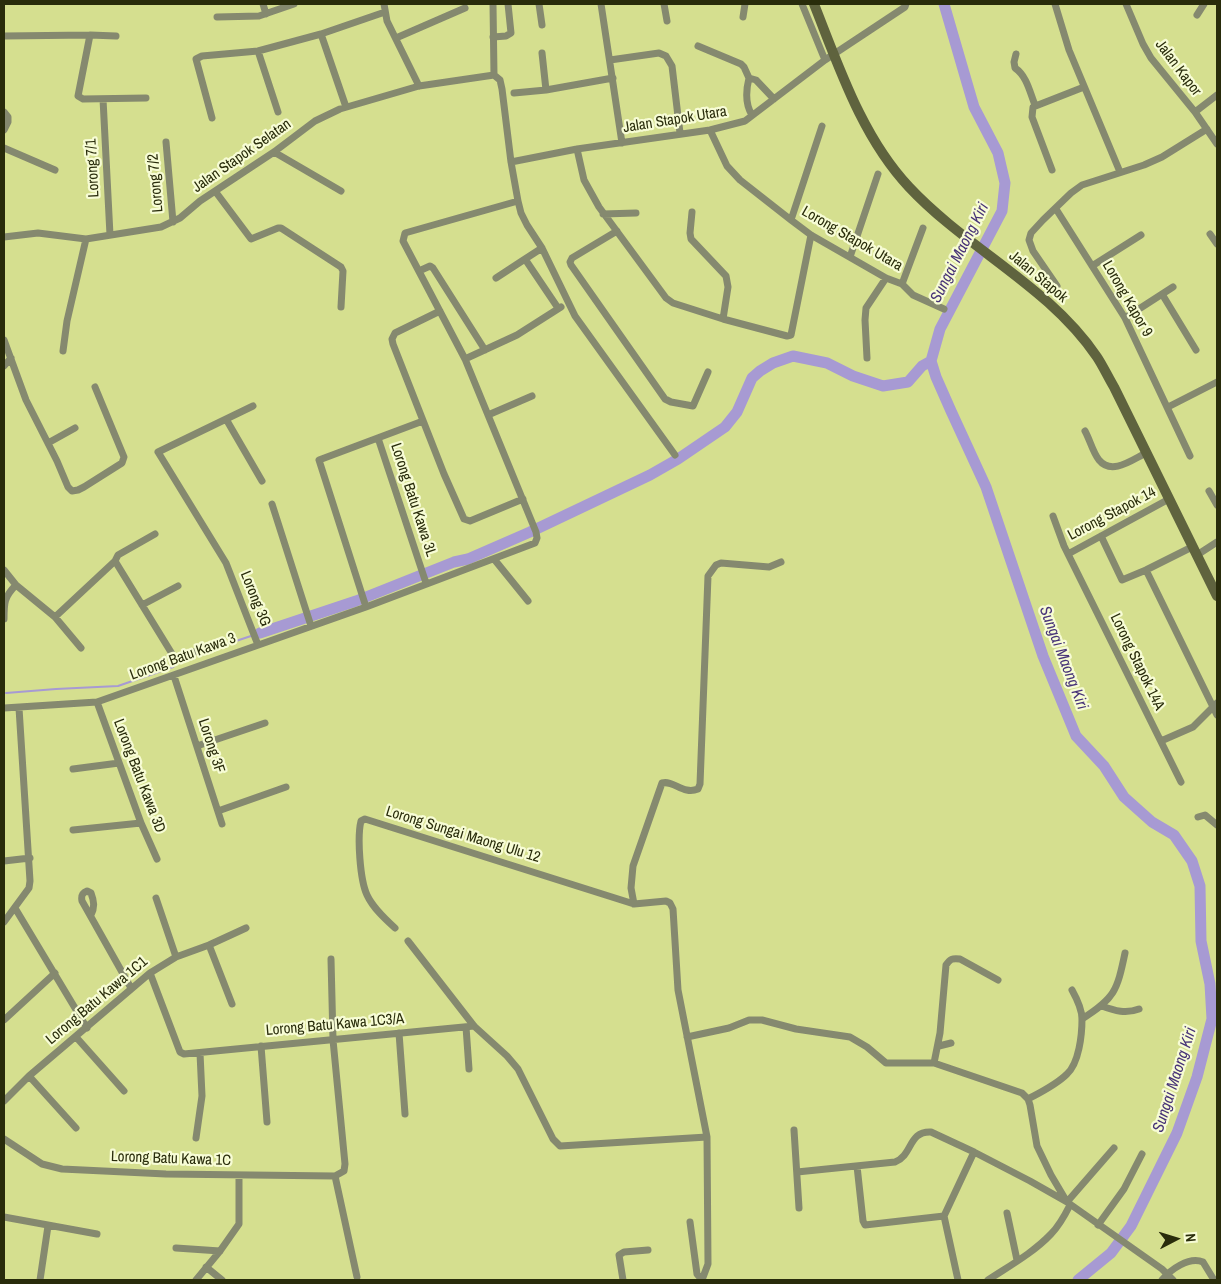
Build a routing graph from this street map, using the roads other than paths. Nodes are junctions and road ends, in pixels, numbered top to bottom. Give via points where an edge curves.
1 (263, 4) edge
2 (294, 4) edge
3 (384, 4) edge
4 (493, 4) edge
5 (508, 4) edge
6 (539, 4) edge
7 (601, 4) edge
8 (664, 4) edge
9 (745, 4) edge
10 (802, 4) edge
11 (814, 4) edge
12 (906, 4) edge
13 (1055, 4) edge
14 (1126, 4) edge
15 (1204, 4) edge
16 (465, 8) dead end
17 (384, 12) junction
18 (266, 14) junction
19 (1197, 15) dead end
20 (217, 17) dead end
21 (743, 17) dead end
22 (667, 21) dead end
23 (542, 25) dead end
24 (321, 34) junction
25 (90, 35) junction
26 (4, 36) edge
27 (116, 36) dead end
28 (493, 37) junction
29 (396, 38) junction
30 (698, 46) dead end
31 (258, 51) junction
32 (542, 52) dead end
33 (1016, 54) dead end
34 (830, 57) junction
35 (610, 60) junction
36 (494, 75) junction
37 (613, 78) junction
38 (749, 78) junction
39 (419, 86) junction
40 (1084, 87) junction
41 (546, 90) junction
42 (514, 93) dead end
43 (1217, 95) edge
44 (146, 98) dead end
45 (774, 98) junction
46 (103, 99) junction
47 (1035, 105) junction
48 (346, 107) junction
49 (278, 112) dead end
50 (1195, 112) junction
51 (6, 115) edge
52 (752, 115) junction
53 (212, 118) dead end
54 (822, 126) dead end
55 (1207, 129) junction
56 (4, 130) edge
57 (710, 130) junction
58 (680, 134) junction
59 (166, 142) dead end
60 (622, 143) junction
61 (1217, 144) edge
62 (4, 148) edge
63 (577, 150) junction
64 (274, 152) junction
65 (510, 162) junction
66 (55, 170) dead end
67 (1052, 170) dead end
68 (1120, 172) junction
69 (878, 174) dead end
70 (215, 191) junction
71 (341, 191) dead end
72 (518, 201) junction
73 (1056, 209) junction
74 (692, 212) dead end
75 (636, 213) dead end
76 (603, 214) junction
77 (791, 220) junction
78 (173, 222) junction
79 (923, 228) dead end
80 (617, 230) junction
81 (1210, 234) dead end
82 (110, 235) junction
83 (811, 235) junction
84 (1141, 235) dead end
85 (4, 237) edge
86 (86, 239) junction
87 (1217, 244) edge
88 (542, 248) junction
89 (850, 257) junction
90 (525, 259) junction
91 (1092, 266) junction
92 (418, 271) junction
93 (496, 278) dead end
94 (886, 278) junction
95 (902, 284) junction
96 (1056, 286) dead end
97 (1173, 287) dead end
98 (1162, 294) junction
99 (567, 303) junction
100 (341, 306) dead end
101 (558, 308) junction
102 (944, 308) dead end
103 (440, 311) junction
104 (1125, 318) junction
105 (722, 319) junction
106 (4, 340) edge
107 (485, 350) junction
108 (1196, 350) dead end
109 (63, 351) dead end
110 (11, 358) junction
111 (867, 358) dead end
112 (465, 359) junction
113 (4, 366) edge
114 (708, 372) dead end
115 (1217, 382) edge
116 (95, 388) dead end
117 (532, 396) dead end
118 (253, 406) dead end
119 (1168, 406) junction
120 (488, 414) junction
121 (226, 418) junction
122 (423, 421) junction
123 (75, 428) dead end
124 (1085, 431) dead end
125 (378, 438) junction
126 (48, 443) junction
127 (1146, 453) junction
128 (674, 455) dead end
129 (1190, 456) dead end
130 (262, 481) dead end
131 (1209, 491) dead end
132 (523, 499) junction
133 (1170, 499) junction
134 (272, 504) dead end
135 (1217, 506) edge
136 (1053, 516) dead end
137 (156, 534) dead end
138 (1100, 536) junction
139 (1217, 542) edge
140 (1194, 551) junction
141 (1068, 554) junction
142 (494, 559) junction
143 (115, 561) junction
144 (781, 562) dead end
145 (4, 570) edge
146 (1146, 570) junction
147 (424, 577) junction
148 (16, 585) junction
149 (178, 586) dead end
150 (1217, 596) edge
151 (363, 601) junction
152 (528, 601) dead end
153 (142, 605) junction
154 (54, 616) junction
155 (4, 620) edge
156 (310, 624) junction
157 (256, 638) junction
158 (81, 648) dead end
159 (202, 649) dead end
160 (174, 676) junction
161 (97, 702) junction
162 (1215, 705) edge
163 (4, 708) edge
164 (19, 708) junction
165 (1217, 715) edge
166 (265, 723) dead end
167 (1161, 741) junction
168 (197, 746) junction
169 (119, 764) junction
170 (73, 769) dead end
171 (1181, 782) dead end
172 (286, 787) dead end
173 (218, 811) junction
174 (1198, 817) dead end
175 (141, 823) junction
176 (222, 824) dead end
177 (1217, 826) edge
178 (73, 830) dead end
179 (30, 858) junction
180 (157, 859) dead end
181 (4, 861) edge
182 (156, 898) dead end
183 (634, 904) junction
184 (15, 908) junction
185 (91, 915) dead end
186 (4, 922) edge
187 (246, 928) dead end
188 (395, 928) dead end
189 (408, 941) dead end
190 (209, 945) junction
191 (1125, 953) dead end
192 (176, 957) junction
193 (331, 959) dead end
194 (55, 973) junction
195 (150, 973) junction
196 (998, 980) dead end
197 (131, 988) junction
198 (1072, 990) dead end
199 (232, 1004) dead end
200 (1102, 1006) junction
201 (1138, 1009) dead end
202 (1082, 1019) junction
203 (4, 1020) edge
204 (470, 1027) junction
205 (87, 1028) junction
206 (399, 1033) junction
207 (76, 1037) junction
208 (687, 1037) junction
209 (333, 1040) junction
210 (951, 1043) dead end
211 (261, 1046) junction
212 (939, 1046) junction
213 (200, 1053) junction
214 (934, 1063) junction
215 (469, 1069) dead end
216 (29, 1076) junction
217 (124, 1091) dead end
218 (1028, 1098) junction
219 (4, 1101) edge
220 (406, 1114) dead end
221 (267, 1122) dead end
222 (76, 1128) dead end
223 (794, 1130) dead end
224 (707, 1137) junction
225 (196, 1138) dead end
226 (5, 1140) edge
227 (1114, 1148) dead end
228 (4, 1150) edge
229 (974, 1152) junction
230 (1142, 1154) dead end
231 (857, 1166) junction
232 (797, 1172) junction
233 (239, 1175) junction
234 (335, 1176) junction
235 (1069, 1204) junction
236 (800, 1208) dead end
237 (1007, 1214) dead end
238 (944, 1216) junction
239 (4, 1217) edge
240 (690, 1222) dead end
241 (1098, 1225) junction
242 (48, 1226) junction
243 (97, 1234) dead end
244 (176, 1248) dead end
245 (648, 1250) dead end
246 (220, 1251) junction
247 (1017, 1260) junction
248 (206, 1267) junction
249 (1168, 1273) junction
250 (357, 1277) dead end
251 (40, 1280) edge
252 (196, 1280) edge
253 (222, 1280) edge
254 (623, 1280) edge
255 (702, 1280) edge
256 (958, 1280) edge
257 (988, 1280) edge
258 (1162, 1280) edge
259 (1173, 1280) edge
260 (1214, 1280) edge

1 - 18 street
2 - 18 street
3 - 17 street
4 - 28 street
5 - 28 street via 511,33
6 - 23 street
7 - 35 street
8 - 22 street
9 - 21 street
10 - 34 street
11 - 34 main road, Jalan Stapok
12 - 34 street, Jalan Stapok Utara
13 - 40 street
14 - 50 street, Jalan Kapor via 1151,58
15 - 19 street
16 - 29 street
17 - 24 street
17 - 29 street
18 - 20 street
24 - 31 street
24 - 48 street
25 - 26 street
25 - 27 street
25 - 46 street via 78,96 82,99
28 - 36 street
29 - 39 street
30 - 38 street via 740,64
31 - 49 street
31 - 53 street via 196,59
32 - 41 street
33 - 47 street via 1015,68 1024,77
34 - 45 street, Jalan Stapok Utara
34 - 127 main road, Jalan Stapok via 885,158 910,188 958,232 1038,294 1096,356
35 - 37 street
35 - 58 street via 659,53 666,56 672,66
36 - 39 street, Jalan Stapok Selatan
36 - 65 street via 502,88
37 - 41 street
37 - 60 street
38 - 45 street via 756,80
38 - 52 street via 746,90
39 - 48 street, Jalan Stapok Selatan
40 - 47 street
40 - 68 street
41 - 42 street
43 - 50 street
44 - 46 street
45 - 52 street, Jalan Stapok Utara
46 - 82 street, Lorong 7/1
47 - 67 street via 1032,117
48 - 64 street, Jalan Stapok Selatan via 316,121
50 - 55 street, Jalan Kapor
51 - 56 street via 8,122
52 - 57 street, Jalan Stapok Utara via 745,121
54 - 77 street
55 - 61 street, Jalan Kapor
55 - 68 street via 1162,156
57 - 58 street, Jalan Stapok Utara
57 - 77 street, Lorong Stapok Utara via 727,166
58 - 60 street, Jalan Stapok Utara
59 - 78 street, Lorong 7/2
60 - 63 street, Jalan Stapok Utara
62 - 66 street
63 - 65 street, Jalan Stapok Utara
63 - 76 street via 584,180
64 - 70 street, Jalan Stapok Selatan
64 - 71 street
65 - 72 street
68 - 73 street via 1082,185
69 - 89 street
70 - 78 street, Jalan Stapok Selatan
70 - 100 street via 251,239 281,228 341,267
72 - 88 street via 527,225
72 - 92 street via 405,234 403,241
73 - 91 street, Lorong Kapor 9
73 - 96 street via 1029,237 1033,251
74 - 105 street via 691,239 726,276 728,287
75 - 76 street
76 - 80 street
77 - 83 street, Lorong Stapok Utara
78 - 82 street, Jalan Stapok Selatan via 146,231
79 - 95 street
80 - 105 street via 666,298
80 - 114 street via 572,258 571,265 665,399 693,406
81 - 87 street
82 - 86 street, Jalan Stapok Selatan
83 - 89 street, Lorong Stapok Utara
83 - 105 street via 791,335
84 - 91 street
85 - 86 street, Jalan Stapok Selatan via 38,233
86 - 109 street
88 - 90 street
88 - 99 street
89 - 94 street, Lorong Stapok Utara
90 - 93 street
90 - 101 street
91 - 104 street, Lorong Kapor 9
92 - 103 street
92 - 107 street via 427,266 433,268
94 - 95 street, Lorong Stapok Utara
94 - 111 street via 866,308
95 - 102 street, Lorong Stapok Utara via 913,295
97 - 98 street
98 - 104 street
98 - 108 street
99 - 101 street
99 - 128 street
101 - 107 street via 517,335
103 - 112 street
103 - 122 street via 395,334 392,339
104 - 119 street, Lorong Kapor 9
106 - 110 street
107 - 112 street
110 - 113 street
110 - 126 street via 26,400
112 - 120 street
115 - 119 street
116 - 126 street via 122,449 122,462 84,487 72,491
117 - 120 street
118 - 121 street
119 - 129 street, Lorong Kapor 9
120 - 132 street
121 - 130 street
121 - 157 street, Lorong 3G via 158,452 226,563
122 - 125 street
122 - 132 street via 464,519 477,519
123 - 126 street
124 - 127 street via 1099,460 1106,465 1121,466
125 - 147 street, Lorong Batu Kawa 3L
125 - 151 street via 319,460
127 - 133 main road, Jalan Stapok
131 - 135 street
132 - 142 street, Lorong Batu Kawa 3 via 538,538 535,543
133 - 138 street, Lorong Stapok 14
133 - 140 main road, Jalan Stapok
134 - 156 street
136 - 141 street, Lorong Stapok 14A
137 - 143 street via 118,555
138 - 141 street, Lorong Stapok 14
138 - 146 street via 1122,580
139 - 140 street
140 - 146 street
140 - 150 main road, Jalan Stapok
141 - 167 street, Lorong Stapok 14A
142 - 147 street, Lorong Batu Kawa 3
142 - 152 street
143 - 153 street
143 - 154 street
144 - 183 street via 762,567 721,563 708,576 700,784 698,789 689,791 662,783 633,866 631,888
145 - 148 street
146 - 162 street
147 - 151 street, Lorong Batu Kawa 3
148 - 154 street
148 - 155 street via 4,602
149 - 153 street
151 - 156 street, Lorong Batu Kawa 3
153 - 159 street via 174,657
154 - 158 street
156 - 157 street, Lorong Batu Kawa 3
157 - 160 street, Lorong Batu Kawa 3
160 - 161 street, Lorong Batu Kawa 3
160 - 168 street, Lorong 3F
161 - 164 street, Lorong Batu Kawa 3
161 - 169 street, Lorong Batu Kawa 3D
162 - 165 street
162 - 167 street via 1192,727
163 - 164 street, Lorong Batu Kawa 3
164 - 179 street
166 - 168 street
167 - 171 street, Lorong Stapok 14A
168 - 173 street, Lorong 3F
169 - 170 street
169 - 175 street, Lorong Batu Kawa 3D
172 - 173 street
173 - 176 street, Lorong 3F
174 - 177 street via 1205,815
175 - 178 street
175 - 180 street, Lorong Batu Kawa 3D
179 - 181 street
179 - 184 street via 29,888
182 - 192 street
183 - 188 street, Lorong Sungai Maong Ulu 12 via 365,819 361,821 359,836 363,883 376,909
183 - 208 street, Lorong Sungai Maong Ulu 12 via 666,900 673,909 678,990
184 - 186 street
184 - 194 street
185 - 197 street
187 - 190 street, Lorong Batu Kawa 1C1
189 - 204 street
190 - 192 street, Lorong Batu Kawa 1C1
190 - 199 street
191 - 200 street via 1117,984
192 - 195 street, Lorong Batu Kawa 1C1
193 - 209 street
194 - 203 street
194 - 205 street
195 - 197 street, Lorong Batu Kawa 1C1
195 - 213 street via 180,1052
196 - 212 street via 960,959 949,960 944,980
197 - 205 street, Lorong Batu Kawa 1C1
198 - 202 street
200 - 201 street via 1122,1012
200 - 202 street
202 - 218 street via 1079,1052 1068,1074
204 - 206 street, Lorong Batu Kawa 1C3/A
204 - 215 street
204 - 224 street via 507,1056 518,1069 553,1139 560,1146
205 - 207 street, Lorong Batu Kawa 1C1
206 - 209 street, Lorong Batu Kawa 1C3/A
206 - 220 street
207 - 216 street, Lorong Batu Kawa 1C1
207 - 217 street
208 - 214 street via 755,1019 850,1037 886,1063
208 - 224 street
209 - 211 street, Lorong Batu Kawa 1C3/A
209 - 234 street via 345,1164 344,1170
210 - 212 street
211 - 213 street, Lorong Batu Kawa 1C3/A
211 - 221 street
212 - 214 street
213 - 225 street via 202,1096
214 - 218 street via 1016,1090
216 - 219 street, Lorong Batu Kawa 1C1
216 - 222 street
218 - 235 street via 1037,1146 1050,1175
223 - 232 street
224 - 255 street via 708,1264
226 - 228 street
226 - 233 street, Lorong Batu Kawa 1C via 42,1164 62,1169
227 - 235 street
229 - 231 street via 931,1132 923,1132 917,1134 900,1160
229 - 235 street
229 - 238 street
230 - 241 street via 1124,1189
231 - 232 street
231 - 238 street via 866,1225
232 - 236 street
233 - 234 street, Lorong Batu Kawa 1C
233 - 246 street via 240,1220
234 - 250 street
235 - 241 street
235 - 247 street via 1063,1219 1051,1234
237 - 247 street
238 - 256 street
239 - 242 street
240 - 255 street via 697,1274
241 - 249 street
242 - 243 street
242 - 251 street
244 - 246 street
245 - 254 street via 619,1255
246 - 248 street
247 - 257 street
248 - 252 street
248 - 253 street
249 - 258 street
249 - 259 street
249 - 260 street via 1191,1261 1200,1261

